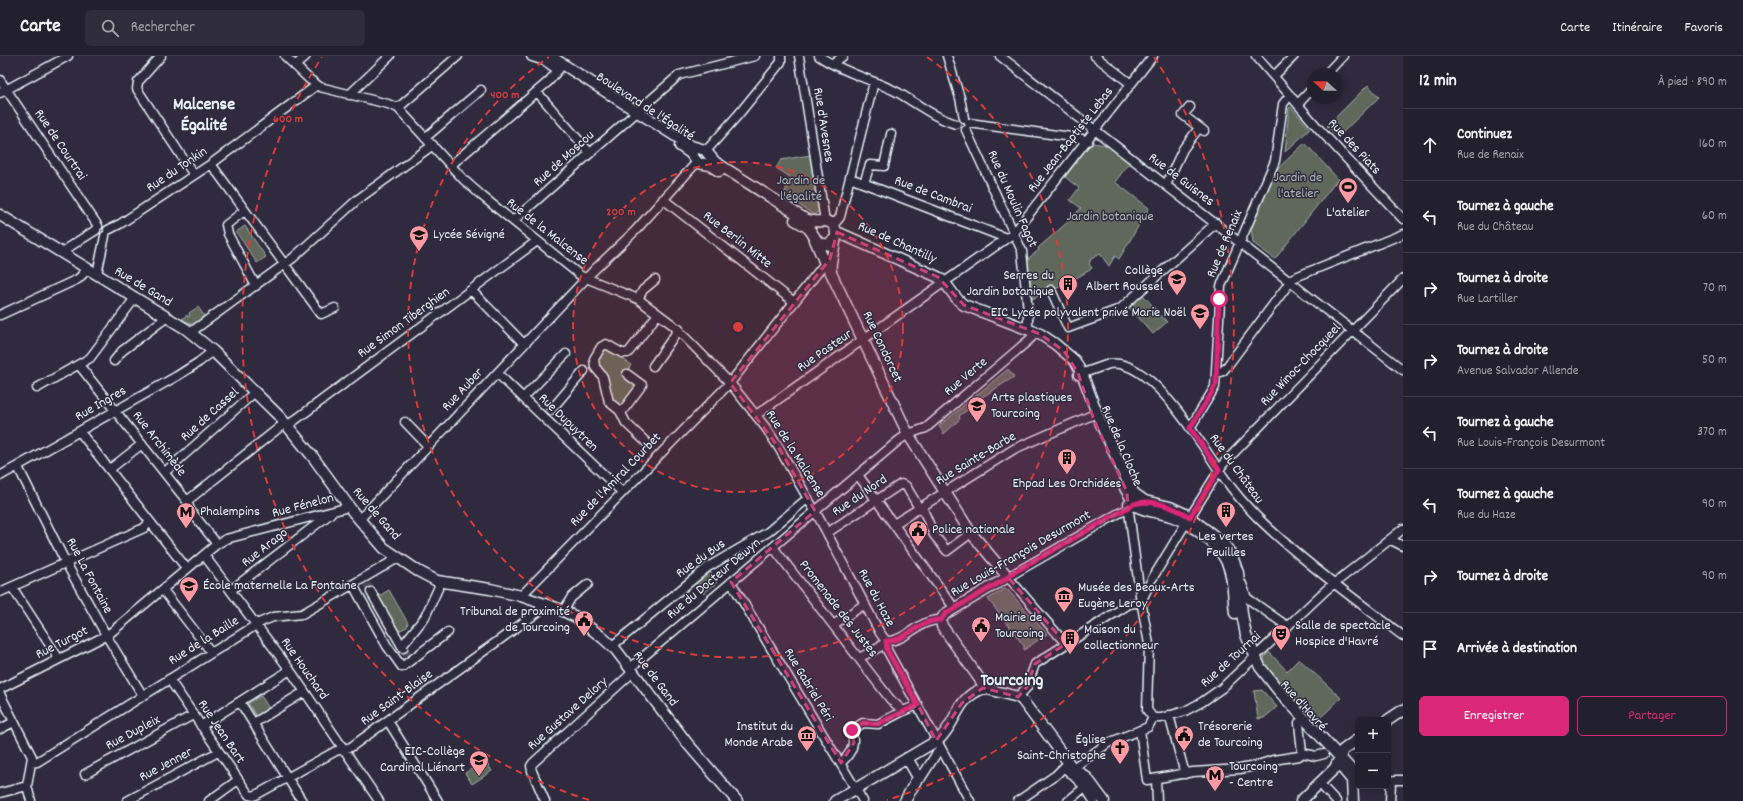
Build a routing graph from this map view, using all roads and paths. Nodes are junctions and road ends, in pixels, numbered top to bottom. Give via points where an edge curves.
1 (68, 56) edge
2 (161, 56) edge
3 (285, 56) edge
4 (306, 56) edge
5 (390, 56) edge
6 (550, 56) edge
7 (755, 56) edge
8 (798, 56) edge
9 (819, 56) edge
10 (843, 56) edge
11 (947, 56) edge
12 (1000, 56) edge
13 (1095, 56) edge
14 (1153, 56) edge
15 (1256, 56) edge
16 (1294, 56) edge
17 (1343, 56) edge
18 (455, 57) edge
19 (536, 57) edge
20 (781, 59) edge
21 (833, 64) junction
22 (295, 66) junction
23 (1332, 68) edge
24 (559, 69) junction
25 (1274, 76) junction
26 (0, 80) edge
27 (874, 82) junction
28 (1131, 84) junction
29 (317, 85) junction
30 (481, 90) dead end
31 (3, 91) edge
32 (537, 92) junction
33 (1307, 94) edge
34 (349, 95) junction
35 (1290, 95) junction
36 (1298, 104) junction
37 (1190, 106) dead end
38 (398, 108) junction
39 (634, 114) junction
40 (966, 124) junction
41 (1095, 131) junction
42 (891, 134) dead end
43 (425, 138) junction
44 (1088, 140) junction
45 (433, 145) junction
46 (705, 151) junction
47 (590, 153) junction
48 (698, 161) junction
49 (212, 164) junction
50 (451, 165) junction
51 (194, 175) junction
52 (850, 178) junction
53 (864, 183) junction
54 (1166, 185) junction
55 (663, 199) junction
56 (244, 211) junction
57 (0, 215) edge
58 (1403, 219) edge
59 (513, 221) junction
60 (826, 221) junction
61 (1216, 223) junction
62 (97, 228) junction
63 (106, 233) junction
64 (1014, 233) junction
65 (1403, 234) edge
66 (836, 235) junction
67 (815, 238) junction
68 (1006, 238) junction
69 (537, 240) junction
70 (1240, 242) junction
71 (63, 254) junction
72 (828, 262) junction
73 (284, 265) junction
74 (92, 272) junction
75 (586, 278) junction
76 (1403, 279) edge
77 (655, 280) dead end
78 (1290, 281) junction
79 (945, 282) junction
80 (256, 286) junction
81 (470, 290) junction
82 (1051, 290) dead end
83 (135, 298) junction
84 (638, 299) junction
85 (794, 302) junction
86 (334, 308) dead end
87 (658, 314) junction
88 (0, 315) edge
89 (167, 317) junction
90 (679, 329) junction
91 (1032, 331) junction
92 (1353, 331) junction
93 (191, 332) junction
94 (863, 340) junction
95 (524, 344) junction
96 (213, 351) junction
97 (566, 354) dead end
98 (114, 361) dead end
99 (79, 365) junction
100 (653, 366) dead end
101 (1403, 370) edge
102 (584, 371) dead end
103 (497, 373) junction
104 (1217, 373) junction
105 (627, 374) dead end
106 (1080, 375) junction
107 (730, 383) junction
108 (37, 388) dead end
109 (255, 392) junction
110 (523, 398) junction
111 (116, 411) junction
112 (622, 413) junction
113 (1095, 414) junction
114 (547, 415) junction
115 (756, 415) junction
116 (404, 422) dead end
117 (286, 424) junction
118 (1190, 428) junction
119 (80, 432) junction
120 (908, 434) junction
121 (647, 443) tunnel mouth
122 (142, 444) junction
123 (428, 446) junction
124 (18, 467) junction
125 (110, 469) junction
126 (1219, 470) junction
127 (165, 472) junction
128 (858, 475) junction
129 (0, 476) edge
130 (622, 492) junction
131 (945, 493) junction
132 (808, 498) junction
133 (1131, 499) junction
134 (187, 501) junction
135 (877, 501) junction
136 (349, 507) junction
137 (920, 508) junction
138 (815, 511) junction
139 (333, 512) junction
140 (360, 520) junction
141 (1188, 520) junction
142 (894, 524) junction
143 (153, 525) junction
144 (1403, 529) edge
145 (827, 533) junction
146 (971, 533) junction
147 (1391, 540) junction
148 (217, 544) junction
149 (1403, 546) edge
150 (773, 547) junction
151 (204, 555) junction
152 (398, 558) junction
153 (66, 563) junction
154 (188, 569) junction
155 (1008, 577) junction
156 (441, 582) junction
157 (731, 582) junction
158 (588, 584) dead end
159 (1240, 584) junction
160 (1334, 584) junction
161 (353, 585) junction
162 (12, 587) junction
163 (162, 590) junction
164 (231, 590) junction
165 (0, 592) edge
166 (371, 592) tunnel mouth
167 (521, 596) junction
168 (1141, 602) junction
169 (544, 603) junction
170 (865, 604) junction
171 (955, 609) junction
172 (564, 610) junction
173 (941, 620) junction
174 (256, 624) junction
175 (833, 625) junction
176 (1287, 626) junction
177 (448, 632) dead end
178 (1402, 632) edge
179 (106, 636) junction
180 (886, 641) junction
181 (1066, 644) junction
182 (612, 646) junction
183 (211, 652) junction
184 (858, 658) junction
185 (59, 659) junction
186 (1252, 659) junction
187 (290, 670) junction
188 (632, 670) junction
189 (169, 679) junction
190 (984, 688) junction
191 (0, 689) edge
192 (304, 692) junction
193 (0, 694) edge
194 (143, 696) junction
195 (1018, 697) junction
196 (240, 702) junction
197 (918, 705) junction
198 (1403, 710) edge
199 (903, 711) junction
200 (193, 715) junction
201 (1169, 715) junction
202 (1403, 717) edge
203 (1153, 718) junction
204 (1391, 718) edge
205 (388, 721) junction
206 (14, 722) junction
207 (254, 723) junction
208 (1299, 723) junction
209 (1391, 725) edge
210 (201, 726) junction
211 (0, 728) edge
212 (1140, 730) junction
213 (1355, 741) edge
214 (938, 745) junction
215 (1355, 748) edge
216 (344, 749) junction
217 (218, 752) junction
218 (1302, 754) junction
219 (1324, 754) dead end
220 (908, 758) junction
221 (1340, 761) junction
222 (32, 763) junction
223 (840, 763) junction
224 (1068, 766) junction
225 (85, 774) dead end
226 (1185, 774) junction
227 (1355, 774) edge
228 (288, 778) junction
229 (918, 778) junction
230 (1160, 778) junction
231 (238, 780) junction
232 (1399, 780) edge
233 (1321, 785) junction
234 (27, 786) junction
235 (1084, 788) junction
236 (856, 789) junction
237 (1360, 789) edge
238 (0, 793) edge
239 (254, 796) joint
240 (1092, 798) edge
241 (31, 801) edge
242 (127, 801) edge
243 (210, 801) edge
244 (302, 801) edge
245 (379, 801) edge
246 (438, 801) edge
247 (545, 801) edge
248 (737, 801) edge
249 (835, 801) edge
250 (863, 801) edge
251 (905, 801) edge
252 (970, 801) edge
253 (1018, 801) edge
254 (1068, 801) edge
255 (1104, 801) edge
256 (1157, 801) edge
257 (1301, 801) edge
258 (1307, 801) edge
259 (1336, 801) edge
260 (1353, 801) edge
261 (1360, 801) edge
262 (1390, 801) edge

1 - 31 street
2 - 51 street via 140,80 137,89
3 - 22 street
4 - 22 street
5 - 34 street
6 - 39 main road, Boulevard de l'Égalité
7 - 39 street, Rue de Moscou via 682,73
8 - 60 street, Rue d'Avesnes
9 - 21 street
10 - 21 street
11 - 40 street, Rue du Moulin Fagot
12 - 41 street, Rue de Guisnes
13 - 28 street
14 - 28 street, Rue Jean-Baptiste Lebas
15 - 25 street, Rue des Piats
16 - 25 street
17 - 23 street
18 - 38 street
19 - 24 main road, Boulevard de l'Égalité
20 - 46 street via 742,111
21 - 27 street
22 - 29 street
24 - 32 street
24 - 39 main road, Boulevard de l'Égalité
25 - 35 street, Rue des Piats
26 - 31 street, Rue de Courtrai
27 - 40 street via 945,120 956,124 958,119
27 - 52 street
28 - 41 street, Rue Jean-Baptiste Lebas
29 - 34 street
29 - 49 street, Rue du Tonkin
30 - 43 street
31 - 62 street, Rue de Courtrai
32 - 47 street
32 - 50 street
33 - 36 street
34 - 38 street
35 - 36 street, Rue des Piats
35 - 70 street, Rue de Renaix via 1283,104 1276,159
36 - 58 street, Rue des Piats
37 - 54 street via 1183,115 1202,130 1183,149
38 - 43 street, Rue de la Malcense
39 - 46 main road, Boulevard de l'Égalité via 691,146
39 - 47 street, Rue de Moscou
39 - 48 main road, Boulevard de l'Égalité
40 - 44 street
40 - 64 street, Rue du Moulin Fagot
41 - 44 street, Rue Jean-Baptiste Lebas
41 - 54 street, Rue de Guisnes
42 - 53 street via 884,166 870,165
43 - 45 street, Rue de la Malcense
44 - 64 street, Rue Jean-Baptiste Lebas
45 - 50 street, Rue de la Malcense
45 - 73 street via 357,200
46 - 48 main road via 707,160
46 - 60 main road, Boulevard de l'Égalité via 715,162 805,219 814,222
47 - 59 street, Rue de Moscou
48 - 55 street, Rue Auber
48 - 67 main road, Boulevard de l'Égalité via 712,166 799,222 808,228
49 - 51 street, Rue du Tonkin
49 - 56 street
50 - 59 street, Rue de la Malcense via 475,190
51 - 63 street, Rue du Tonkin
52 - 53 street, Rue de Cambrai
52 - 60 street via 839,219 836,222
53 - 68 street, Rue de Cambrai
54 - 61 street, Rue de Guisnes
55 - 75 street, Rue Auber via 624,243
55 - 85 street, Rue Berlin Mitte
56 - 73 street
56 - 80 street via 226,225 228,234
57 - 71 main road, Rue de Gand
59 - 69 street, Rue de la Malcense
60 - 66 main road via 834,225
60 - 67 main road via 814,228
61 - 70 street, Rue de Guisnes
61 - 82 street via 1120,309 1068,328
62 - 63 street via 104,225
62 - 71 street
63 - 74 street
64 - 68 street, Rue Jean-Baptiste Lebas
64 - 91 street, Rue du Moulin Fagot via 1023,257
65 - 78 street
66 - 67 main road via 831,243 825,245 820,244
66 - 72 main road
66 - 79 main road, Rue de Chantilly
67 - 72 main road, Rue Condorcet
68 - 79 street, Rue Pasteur
69 - 75 street, Rue de la Malcense
69 - 81 street, Rue Simon Tiberghien
70 - 78 street, Rue de Guisnes
70 - 104 street, Rue de Renaix via 1220,291
71 - 74 main road, Rue de Gand
72 - 85 street, Rue de l'Amiral Courbet
72 - 94 main road, Rue Condorcet
73 - 80 street
73 - 86 street via 321,314
74 - 83 main road, Rue de Gand
74 - 88 street
75 - 84 street, Rue de la Malcense
75 - 95 street, Rue Auber
76 - 92 street, Rue Winoc-Chocqueel
77 - 84 street via 643,290
78 - 92 street, Rue de Guisnes
78 - 104 street via 1228,365
79 - 91 main road via 964,305
79 - 94 street, Rue Pasteur
80 - 93 street
81 - 95 street
81 - 117 street, Rue Simon Tiberghien
83 - 89 main road, Rue de Gand
83 - 99 street via 93,355
84 - 87 street, Rue de la Malcense
85 - 107 street, Rue de l'Amiral Courbet
87 - 90 street, Rue de la Malcense
87 - 112 street via 628,353 622,353 606,344 594,356 594,364 602,375 608,400
89 - 93 main road, Rue de Gand
89 - 98 street via 122,351
90 - 100 street
90 - 107 street, Rue de la Malcense
91 - 106 main road via 1051,340 1064,351
91 - 120 street, Rue Verte via 933,422 919,431
92 - 101 street, Rue de Guisnes
92 - 126 street, Rue Winoc-Chocqueel
93 - 96 main road, Rue de Gand
94 - 115 street, Rue Pasteur
94 - 120 main road, Rue Condorcet
95 - 103 street, Rue Auber
96 - 109 main road, Rue de Gand
96 - 111 street, Rue Ingres via 194,366
97 - 110 street
99 - 108 street
99 - 111 street, Rue Archimède
102 - 114 street
103 - 110 street, Rue Dupuytren
103 - 123 street, Rue Auber
104 - 118 street, Rue de Renaix via 1213,391
105 - 112 street via 642,385
106 - 113 main road, Rue de la Cloche
106 - 118 street, Rue du Château via 1111,363 1134,370 1156,385 1176,406
107 - 115 street, Rue de la Malcense
107 - 130 street, Rue de l'Amiral Courbet
109 - 117 main road, Rue de Gand
109 - 127 street, Rue de Cassel
110 - 114 street, Rue Dupuytren
111 - 119 street, Rue Ingres
111 - 122 street, Rue Archimède
112 - 121 street via 626,423
113 - 131 street, Rue Sainte-Barbe via 1016,448
113 - 133 main road, Rue de la Cloche via 1128,484
114 - 130 street, Rue Dupuytren
115 - 132 street, Rue de la Malcense via 774,439
116 - 123 street
117 - 134 street, Rue Simon Tiberghien
117 - 136 main road, Rue de Gand
118 - 126 street, Rue du Château
119 - 124 street, Rue Ingres
119 - 125 street
120 - 128 street, Rue Verte
120 - 131 main road, Rue Condorcet
122 - 125 street
122 - 127 street, Rue Archimède
123 - 140 street, Rue Auber
124 - 129 street, Rue Ingres
124 - 153 street, Rue La Fontaine
125 - 143 street
126 - 141 street, Rue Winoc-Chocqueel
126 - 160 street, Rue du Château via 1253,514
127 - 134 street, Rue Archimède
128 - 135 street
128 - 138 street, Rue du Docteur Dewyn
130 - 167 street, Rue de l'Amiral Courbet
131 - 137 street, Rue Sainte-Barbe
131 - 146 main road, Rue Condorcet
132 - 138 street, Rue de la Malcense
132 - 182 street, Rue du Bus via 768,532 708,568
133 - 141 main road via 1143,509
133 - 141 main road via 1141,499 1170,507
133 - 155 street, Rue Louis-François Desurmont
133 - 168 street, Rue de la Cloche
134 - 148 street, Rue Archimède via 190,510
135 - 137 street, Rue du Nord via 904,484
135 - 142 street
135 - 145 street, Rue du Nord
136 - 139 street, Rue Fénelon
136 - 140 main road, Rue de Gand
137 - 142 street, Rue Sainte-Barbe
137 - 146 street via 934,535 947,551
138 - 145 street, Rue du Haze
138 - 150 street, Rue du Docteur Dewyn
139 - 148 street, Rue Fénelon via 226,539
139 - 164 street, Rue Arago
140 - 152 main road, Rue de Gand via 378,542
141 - 159 main road via 1213,535 1226,548 1235,563
141 - 168 street, Rue Winoc-Chocqueel
141 - 186 main road via 1214,545 1227,562 1239,632
142 - 171 street
143 - 153 street
143 - 154 street
144 - 147 street, Rue de Tournai
145 - 170 street, Rue du Haze
146 - 155 main road, Rue Condorcet
147 - 149 street
147 - 160 street, Rue de Tournai
148 - 151 street, Rue Fénelon
150 - 157 street, Rue du Docteur Dewyn
150 - 175 street, Promenade des Justes
151 - 154 street, Rue Turgot
151 - 164 street, Rue Houchard
152 - 156 main road, Rue de Gand
152 - 161 street, Rue de la Baille via 365,581
153 - 162 street
153 - 179 street, Rue La Fontaine
154 - 163 street, Rue Turgot
155 - 171 main road, Rue Louis-François Desurmont
155 - 181 street
156 - 166 street via 426,615 402,647
156 - 167 main road, Rue de Gand via 490,588
157 - 188 street, Rue du Docteur Dewyn
157 - 223 street, Rue Gabriel Péri
158 - 172 street via 571,598
159 - 176 street via 1247,598
159 - 186 main road via 1245,630
160 - 176 street, Rue de Tournai
160 - 178 street, Rue du Château
161 - 174 street, Rue de la Baille via 302,614 273,617
161 - 177 street via 387,646 402,667 410,658
162 - 165 street
162 - 185 street
163 - 179 street, Rue Turgot
163 - 183 street
164 - 174 street, Rue Houchard
167 - 169 main road, Rue de Gand
168 - 181 street via 1130,604
168 - 203 street, Rue de la Cloche via 1149,649 1147,710
169 - 172 main road, Rue de Gand
169 - 205 street, Rue Saint-Blaise via 538,612
170 - 175 street
170 - 180 street, Rue du Haze
171 - 173 main road, Rue Louis-François Desurmont via 945,614
172 - 182 main road, Rue de Gand
173 - 180 street, Rue Louis-François Desurmont via 932,620 894,640
173 - 190 main road via 942,626 981,680
174 - 183 street, Rue de la Baille
174 - 187 street, Rue Houchard
175 - 184 street, Promenade des Justes
176 - 186 street, Rue de Tournai
179 - 185 street, Rue Turgot
179 - 194 street, Rue La Fontaine
180 - 184 street, Rue Louis-François Desurmont via 880,647
180 - 197 street, Rue du Haze via 887,650
181 - 195 street via 1035,664 1027,688
182 - 188 main road, Rue de Gand
183 - 189 street, Rue de la Baille
184 - 199 street, Promenade des Justes
185 - 191 street, Rue Turgot
186 - 201 street, Rue de Tournai via 1227,684 1207,699 1185,711
186 - 208 main road, Rue d'Havré via 1260,680
186 - 221 main road, Rue d'Havré
187 - 192 street, Rue Houchard
187 - 196 street
188 - 247 street, Rue Gustave Delory via 533,763 532,771
188 - 248 main road, Rue de Gand via 704,764
189 - 194 street, Rue de la Baille
189 - 200 street, Rue Jean Bart
190 - 195 main road
190 - 214 main road via 962,702
192 - 207 street
192 - 216 street, Rue Houchard
193 - 206 street
194 - 222 street, Rue de la Baille
195 - 224 main road via 1027,705
196 - 207 street
196 - 210 street
197 - 199 street
197 - 214 street, Rue du Haze
198 - 204 main road
199 - 223 street via 878,724 863,723 852,730 854,743
200 - 210 street, Rue Jean Bart
200 - 225 street, Rue Dupleix
201 - 203 street, Rue de Tournai
201 - 226 street
202 - 209 main road
203 - 212 street via 1148,727
205 - 216 street, Rue Saint-Blaise via 351,747
205 - 246 street
206 - 211 street
206 - 222 street
207 - 228 street
208 - 218 street
208 - 221 main road, Rue d'Havré
210 - 217 street, Rue Jean Bart
212 - 224 street via 1108,743
212 - 230 street via 1147,780
213 - 221 main road via 1345,748
214 - 220 main road
214 - 229 street via 921,778
214 - 252 street, Rue du Haze
215 - 221 main road
216 - 228 street, Rue Saint-Blaise
216 - 245 street, Rue Houchard
217 - 231 street, Rue Jean Bart
217 - 242 street, Rue Jenner
218 - 219 street
218 - 226 street via 1247,768
220 - 229 main road
220 - 236 main road
221 - 227 main road
221 - 233 main road
221 - 260 main road via 1351,779
222 - 234 street
223 - 236 street, Rue Gabriel Péri
224 - 235 street
224 - 253 street
224 - 255 main road via 1087,778
226 - 230 street
228 - 239 street, Rue Saint-Blaise
228 - 244 street
229 - 251 main road
230 - 256 street
231 - 239 street, Rue Jean Bart via 249,795
231 - 243 street
232 - 262 street via 1390,785
233 - 257 main road
233 - 258 main road
233 - 259 street
234 - 238 street
234 - 241 street
235 - 240 street
235 - 254 street
236 - 249 main road
236 - 250 street, Rue Gabriel Péri
237 - 261 main road

